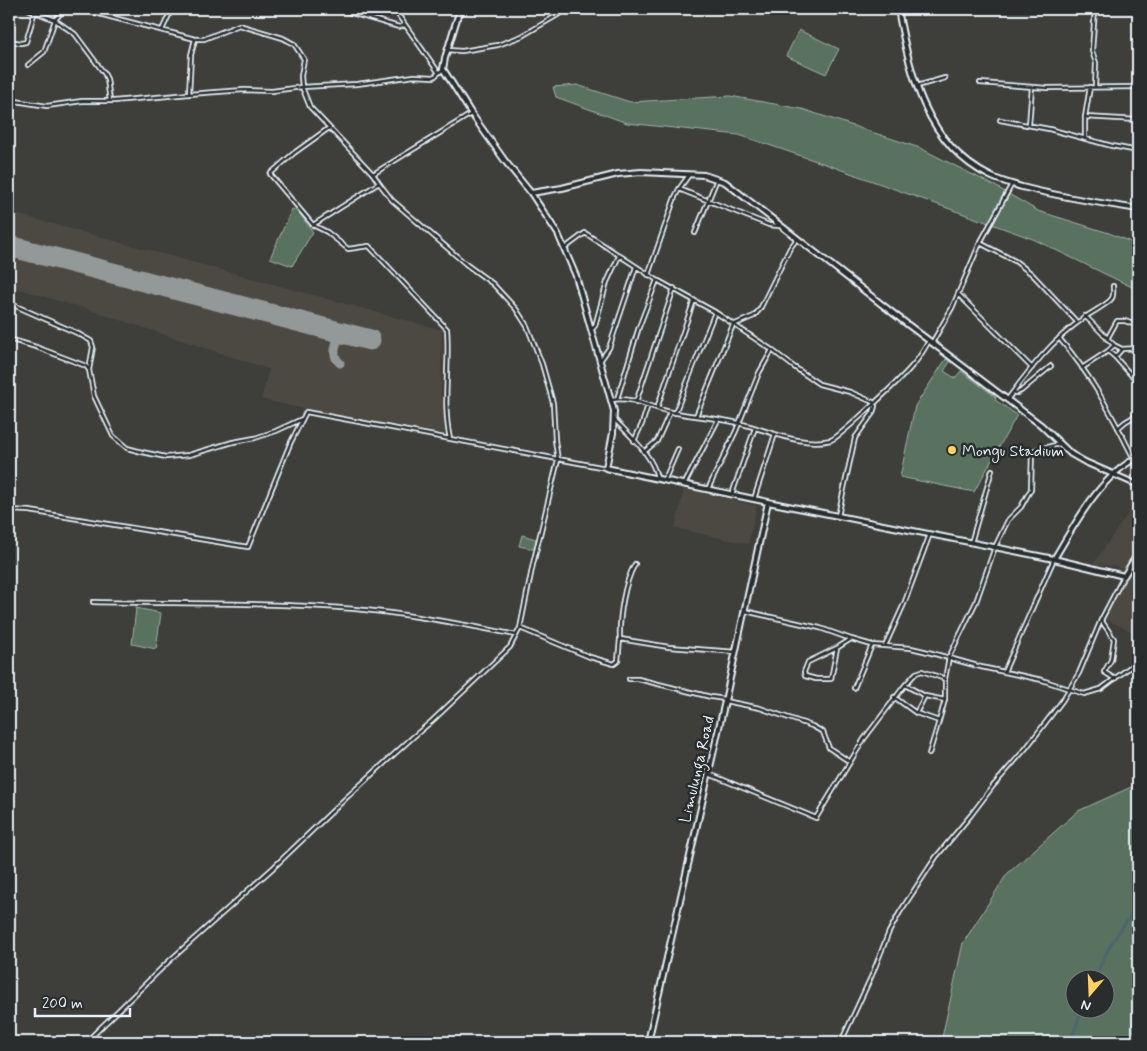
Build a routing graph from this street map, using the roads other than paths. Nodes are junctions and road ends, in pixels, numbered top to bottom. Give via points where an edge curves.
1 (28, 9) edge
2 (64, 9) edge
3 (80, 9) edge
4 (170, 9) edge
5 (338, 9) edge
6 (394, 9) edge
7 (460, 9) edge
8 (568, 9) edge
9 (898, 9) edge
10 (1095, 9) edge
11 (35, 12) junction
12 (55, 20) junction
13 (405, 25) junction
14 (162, 30) junction
15 (195, 39) junction
16 (9, 41) edge
17 (447, 50) junction
18 (28, 64) dead end
19 (443, 69) junction
20 (439, 74) junction
21 (945, 78) dead end
22 (980, 83) dead end
23 (916, 86) junction
24 (1032, 86) junction
25 (302, 87) junction
26 (1090, 87) junction
27 (1095, 87) junction
28 (1138, 87) edge
29 (189, 94) junction
30 (9, 100) edge
31 (110, 101) junction
32 (471, 114) junction
33 (1085, 117) junction
34 (1000, 120) dead end
35 (1138, 120) edge
36 (1029, 125) junction
37 (329, 128) junction
38 (1085, 139) junction
39 (1138, 151) edge
40 (373, 174) junction
41 (690, 174) junction
42 (717, 179) junction
43 (378, 183) junction
44 (1012, 184) junction
45 (678, 189) junction
46 (531, 193) junction
47 (710, 200) junction
48 (1138, 209) edge
49 (313, 225) junction
50 (781, 226) junction
51 (695, 233) dead end
52 (797, 239) junction
53 (980, 243) junction
54 (565, 248) junction
55 (619, 256) junction
56 (636, 267) junction
57 (648, 275) junction
58 (657, 280) junction
59 (1113, 286) dead end
60 (674, 288) junction
61 (958, 294) junction
62 (694, 300) junction
63 (9, 303) edge
64 (715, 312) junction
65 (1085, 316) junction
66 (1077, 322) junction
67 (733, 325) junction
68 (1138, 326) edge
69 (590, 331) junction
70 (1059, 338) junction
71 (9, 339) edge
72 (1106, 339) junction
73 (930, 342) junction
74 (1114, 345) junction
75 (1138, 348) edge
76 (1122, 349) junction
77 (772, 350) junction
78 (1108, 351) junction
79 (1116, 357) junction
80 (600, 361) junction
81 (1051, 366) dead end
82 (1032, 368) junction
83 (1082, 368) junction
84 (89, 370) junction
85 (1138, 376) edge
86 (1012, 392) junction
87 (614, 400) junction
88 (1007, 400) junction
89 (636, 402) junction
90 (873, 402) junction
91 (648, 405) junction
92 (657, 408) junction
93 (670, 412) junction
94 (675, 413) junction
95 (1138, 414) edge
96 (696, 416) junction
97 (303, 418) junction
98 (614, 419) junction
99 (718, 420) junction
100 (739, 424) junction
101 (755, 428) junction
102 (1118, 428) junction
103 (775, 434) junction
104 (450, 439) junction
105 (634, 441) junction
106 (1060, 444) junction
107 (678, 449) dead end
108 (644, 452) junction
109 (1136, 458) edge
110 (558, 460) junction
111 (606, 468) junction
112 (992, 470) dead end
113 (1113, 474) junction
114 (657, 478) junction
115 (665, 479) junction
116 (685, 483) junction
117 (1138, 485) edge
118 (708, 489) junction
119 (732, 494) junction
120 (754, 499) junction
121 (768, 502) junction
122 (9, 510) edge
123 (838, 516) junction
124 (930, 534) junction
125 (971, 543) junction
126 (995, 548) junction
127 (1138, 553) edge
128 (1054, 559) junction
129 (635, 564) dead end
130 (1124, 576) junction
131 (93, 602) dead end
132 (745, 611) junction
133 (1101, 620) junction
134 (520, 628) junction
135 (517, 635) junction
136 (620, 639) junction
137 (851, 639) junction
138 (872, 645) junction
139 (885, 646) junction
140 (837, 648) junction
141 (736, 652) junction
142 (949, 657) junction
143 (1138, 661) edge
144 (1004, 672) junction
145 (1115, 678) junction
146 (629, 679) dead end
147 (945, 679) junction
148 (905, 685) junction
149 (854, 688) dead end
150 (1070, 689) junction
151 (925, 696) junction
152 (894, 698) junction
153 (725, 700) junction
154 (945, 700) junction
155 (916, 713) junction
156 (939, 721) junction
157 (930, 754) dead end
158 (850, 762) junction
159 (708, 773) junction
160 (86, 1042) edge
161 (648, 1042) edge
162 (840, 1042) edge

1 - 11 street
2 - 12 street
3 - 14 street
4 - 14 street
5 - 13 street via 399,27
6 - 13 street
7 - 17 main road
8 - 17 street via 522,36 498,44
9 - 23 main road
10 - 27 street via 1092,54 1096,63
11 - 12 street
11 - 16 street via 26,42
12 - 18 street via 44,52
12 - 31 street via 75,34 104,73
13 - 20 street
14 - 15 street
15 - 25 street via 204,39 239,24 283,38 298,48 304,60
15 - 29 street
17 - 19 main road
19 - 20 street
19 - 32 main road
20 - 25 street via 434,77 414,76
21 - 23 street
22 - 24 street
23 - 44 main road via 945,140 960,156 991,177
24 - 26 street
24 - 36 street
25 - 29 street
25 - 37 street via 310,106
26 - 27 street
26 - 33 street
27 - 28 street
29 - 31 street
30 - 31 street via 47,106
32 - 40 street
32 - 46 main road
33 - 35 street
33 - 38 street
34 - 36 street
36 - 38 street
37 - 40 street
37 - 49 street via 270,174
38 - 39 street
40 - 43 street
41 - 42 main road
41 - 45 street
41 - 46 main road via 628,173
42 - 47 street
42 - 50 main road via 733,187
43 - 49 street
43 - 110 street via 392,200 492,284 516,309 542,364 553,403
44 - 48 main road via 1052,195
44 - 53 street
45 - 47 street
45 - 57 street
46 - 54 main road
47 - 50 street
47 - 51 street
49 - 104 street via 348,249 368,246 447,329 446,421
50 - 52 main road
52 - 67 street via 760,309 754,316
52 - 73 main road
53 - 61 street
53 - 66 street via 1032,274
54 - 55 street via 585,233
54 - 69 main road
55 - 56 street
55 - 69 street
56 - 57 street
56 - 80 street via 610,348
57 - 58 street
58 - 60 street
58 - 87 street
59 - 65 street via 1110,300
60 - 62 street
60 - 89 street
61 - 73 street
61 - 82 street
62 - 64 street
62 - 92 street
63 - 84 street via 88,338 93,347
64 - 67 street
64 - 94 street
65 - 66 street
65 - 72 street
66 - 70 street
67 - 77 street
67 - 96 street
68 - 72 street via 1125,320 1117,321
69 - 80 main road
70 - 82 street
70 - 83 street
71 - 84 street via 81,364
72 - 74 street
73 - 88 main road
73 - 90 street via 913,365
74 - 76 street
74 - 78 street
75 - 76 street
76 - 79 street
77 - 90 street via 819,384
77 - 100 street via 759,373
78 - 79 street
78 - 83 street
79 - 85 street via 1131,376
80 - 87 main road
81 - 86 street via 1021,391
82 - 86 street
83 - 102 street via 1099,391
84 - 97 street via 94,396 113,436 127,448 153,455 189,455 255,438
86 - 88 street
87 - 89 street
87 - 98 main road
88 - 106 main road
89 - 91 street
90 - 103 street via 830,440 811,441
90 - 123 street via 873,413 855,438
91 - 92 street
91 - 105 street
92 - 93 street
93 - 94 street
93 - 108 street via 658,441
94 - 96 street
95 - 102 street
96 - 99 street
97 - 104 street via 306,412
97 - 122 street via 248,547
98 - 105 street
98 - 111 main road
99 - 100 street
99 - 116 street
100 - 101 street
100 - 118 street
101 - 103 street
101 - 119 street
102 - 109 street
103 - 120 street
104 - 110 street
105 - 108 street
106 - 113 main road via 1085,462
106 - 126 street via 1032,452 1031,489 1021,507 1010,516
107 - 115 street
108 - 114 street
109 - 113 main road
110 - 111 street
110 - 134 street
111 - 114 main road
112 - 125 street
113 - 117 main road
113 - 128 main road via 1070,531
114 - 115 main road
115 - 116 main road
116 - 118 main road
118 - 119 main road
119 - 120 main road
120 - 121 main road
121 - 123 main road
121 - 132 main road, Limulunga Road
123 - 124 main road
124 - 125 main road
124 - 139 street
125 - 126 main road
126 - 128 main road
126 - 142 street via 979,595
127 - 130 main road
128 - 130 main road
128 - 144 street
129 - 136 street via 625,593
130 - 133 street
131 - 135 street via 356,609 446,621
132 - 137 street
132 - 141 main road, Limulunga Road
133 - 145 street via 1114,639 1111,660 1104,672
133 - 150 street
134 - 135 street
134 - 136 street via 614,664 618,661
135 - 160 street via 510,647 432,721
136 - 141 street
137 - 138 street
137 - 140 street
138 - 139 street
138 - 149 street
139 - 142 street via 912,648
140 - 140 street via 808,662 805,676 831,679
141 - 153 main road, Limulunga Road
142 - 144 street
142 - 147 street
143 - 145 street
144 - 150 street
145 - 150 street via 1098,691 1084,694
146 - 153 street
147 - 148 street via 922,671
147 - 154 street
148 - 151 street
148 - 152 street
150 - 162 street via 972,816 936,857 900,912
151 - 154 street
151 - 155 street
152 - 155 street
152 - 158 street
153 - 158 street via 812,726 823,732 829,748
153 - 159 main road, Limulunga Road
154 - 156 street
155 - 156 street
156 - 157 street
158 - 159 street via 816,818
159 - 161 main road, Limulunga Road

